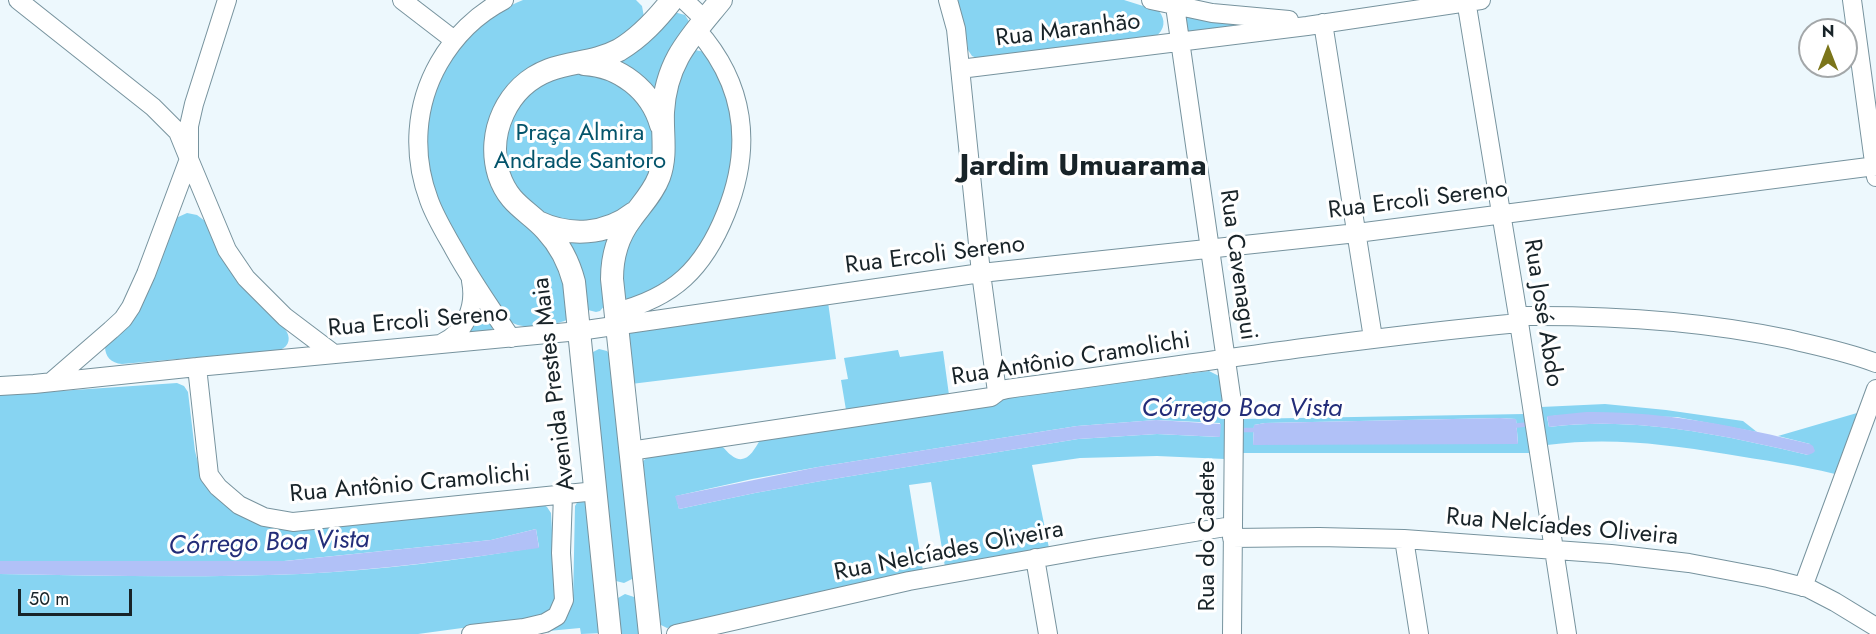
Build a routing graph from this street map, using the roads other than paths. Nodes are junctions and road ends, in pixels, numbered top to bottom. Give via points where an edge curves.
1 (18, 0) edge
2 (227, 0) edge
3 (402, 0) edge
4 (504, 0) edge
5 (721, 0) edge
6 (948, 0) edge
7 (1151, 0) edge
8 (1852, 0) edge
9 (1471, 1) edge
10 (670, 2) edge
11 (1175, 6) junction
12 (1323, 23) junction
13 (701, 25) junction
14 (454, 40) junction
15 (1180, 42) junction
16 (576, 64) junction
17 (960, 69) junction
18 (663, 132) junction
19 (189, 159) junction
20 (1876, 170) edge
21 (638, 209) junction
22 (1501, 215) junction
23 (537, 221) junction
24 (1357, 233) junction
25 (1210, 249) junction
26 (467, 273) junction
27 (981, 273) junction
28 (676, 285) junction
29 (682, 315) junction
30 (616, 318) junction
31 (1519, 319) junction
32 (579, 331) junction
33 (511, 338) junction
34 (1373, 338) junction
35 (438, 345) junction
36 (334, 354) junction
37 (1226, 359) junction
38 (1876, 363) edge
39 (197, 366) junction
40 (51, 382) junction
41 (0, 386) edge
42 (1876, 389) edge
43 (997, 392) junction
44 (1233, 431) joint
45 (630, 451) junction
46 (596, 491) junction
47 (563, 494) junction
48 (1232, 532) junction
49 (1404, 539) junction
50 (1555, 550) junction
51 (1035, 558) junction
52 (1803, 587) junction
53 (645, 588) junction
54 (606, 592) junction
55 (1876, 627) edge
56 (471, 634) edge
57 (610, 634) edge
58 (650, 634) edge
59 (676, 634) edge
60 (1048, 634) edge
61 (1232, 634) edge
62 (1419, 634) edge
63 (1567, 634) edge

1 - 19 street via 153,107 178,132
2 - 19 street via 194,104
3 - 14 street
4 - 14 street
5 - 13 street
6 - 17 street
7 - 11 street, Rua Maranhão
8 - 20 street
9 - 12 street, Rua Maranhão
9 - 22 street, Rua José Abdo
10 - 13 street
10 - 16 street, Avenida Prestes Maia via 632,42
11 - 12 street, Rua Maranhão via 1248,18
11 - 15 street, Rua Cavenagui
12 - 15 street, Rua Maranhão
12 - 24 street
13 - 18 street via 669,73
13 - 28 street via 734,91 741,121 742,159 733,197 716,237 698,265
14 - 26 street via 427,89 419,165 429,202
15 - 17 street, Rua Maranhão
15 - 25 street, Rua Cavenagui
16 - 18 street via 626,77 654,107
16 - 23 street, Avenida Prestes Maia via 547,70 523,86 505,108 496,134 496,163 505,189
17 - 27 street
18 - 21 street via 660,174
19 - 36 street via 227,250 246,278 285,317
19 - 40 street via 131,307 123,319
20 - 22 street, Rua Ercoli Sereno
21 - 23 street via 615,225 588,232 561,230
21 - 30 street via 621,235 613,261
22 - 24 street, Rua Ercoli Sereno
22 - 31 street, Rua José Abdo
23 - 32 street, Avenida Prestes Maia via 556,243 571,270
24 - 25 street, Rua Ercoli Sereno
24 - 34 street
25 - 27 street, Rua Ercoli Sereno
25 - 37 street, Rua Cavenagui
26 - 33 street
26 - 35 street via 473,290 471,310 463,327
27 - 29 street, Rua Ercoli Sereno
27 - 43 street
28 - 29 street via 684,299
28 - 30 street
29 - 30 street, Rua Ercoli Sereno
30 - 32 street, Rua Ercoli Sereno
30 - 45 street
31 - 34 street, Rua Antônio Cramolichi
31 - 38 street, Rua Antônio Cramolichi via 1584,315 1711,325 1808,344
31 - 50 street, Rua José Abdo
32 - 33 street, Rua Ercoli Sereno
32 - 46 street, Avenida Prestes Maia
33 - 35 street, Rua Ercoli Sereno
34 - 37 street, Rua Antônio Cramolichi
35 - 36 street, Rua Ercoli Sereno
36 - 39 street, Rua Ercoli Sereno
37 - 43 street, Rua Antônio Cramolichi
37 - 44 street, Rua Cavenagui
39 - 40 street, Rua Ercoli Sereno
39 - 47 street, Rua Antônio Cramolichi via 209,475 228,497 264,517 293,522
40 - 41 street, Rua Ercoli Sereno
42 - 52 street
43 - 45 street, Rua Antônio Cramolichi via 991,397
44 - 48 street, Rua do Cadete
45 - 53 street
46 - 47 street, Rua Antônio Cramolichi
46 - 54 street, Avenida Prestes Maia
47 - 56 street via 564,600 557,616 524,628
48 - 49 street, Rua Nelcíades Oliveira
48 - 51 street, Rua Nelcíades Oliveira
48 - 61 street, Rua do Cadete
49 - 50 street, Rua Nelcíades Oliveira
49 - 62 street
50 - 52 street, Rua Nelcíades Oliveira via 1689,563
50 - 63 street, Rua José Abdo
51 - 59 street, Rua Nelcíades Oliveira via 909,581
51 - 60 street
52 - 55 street, Rua Nelcíades Oliveira
53 - 54 street
53 - 58 street
54 - 57 street, Avenida Prestes Maia

